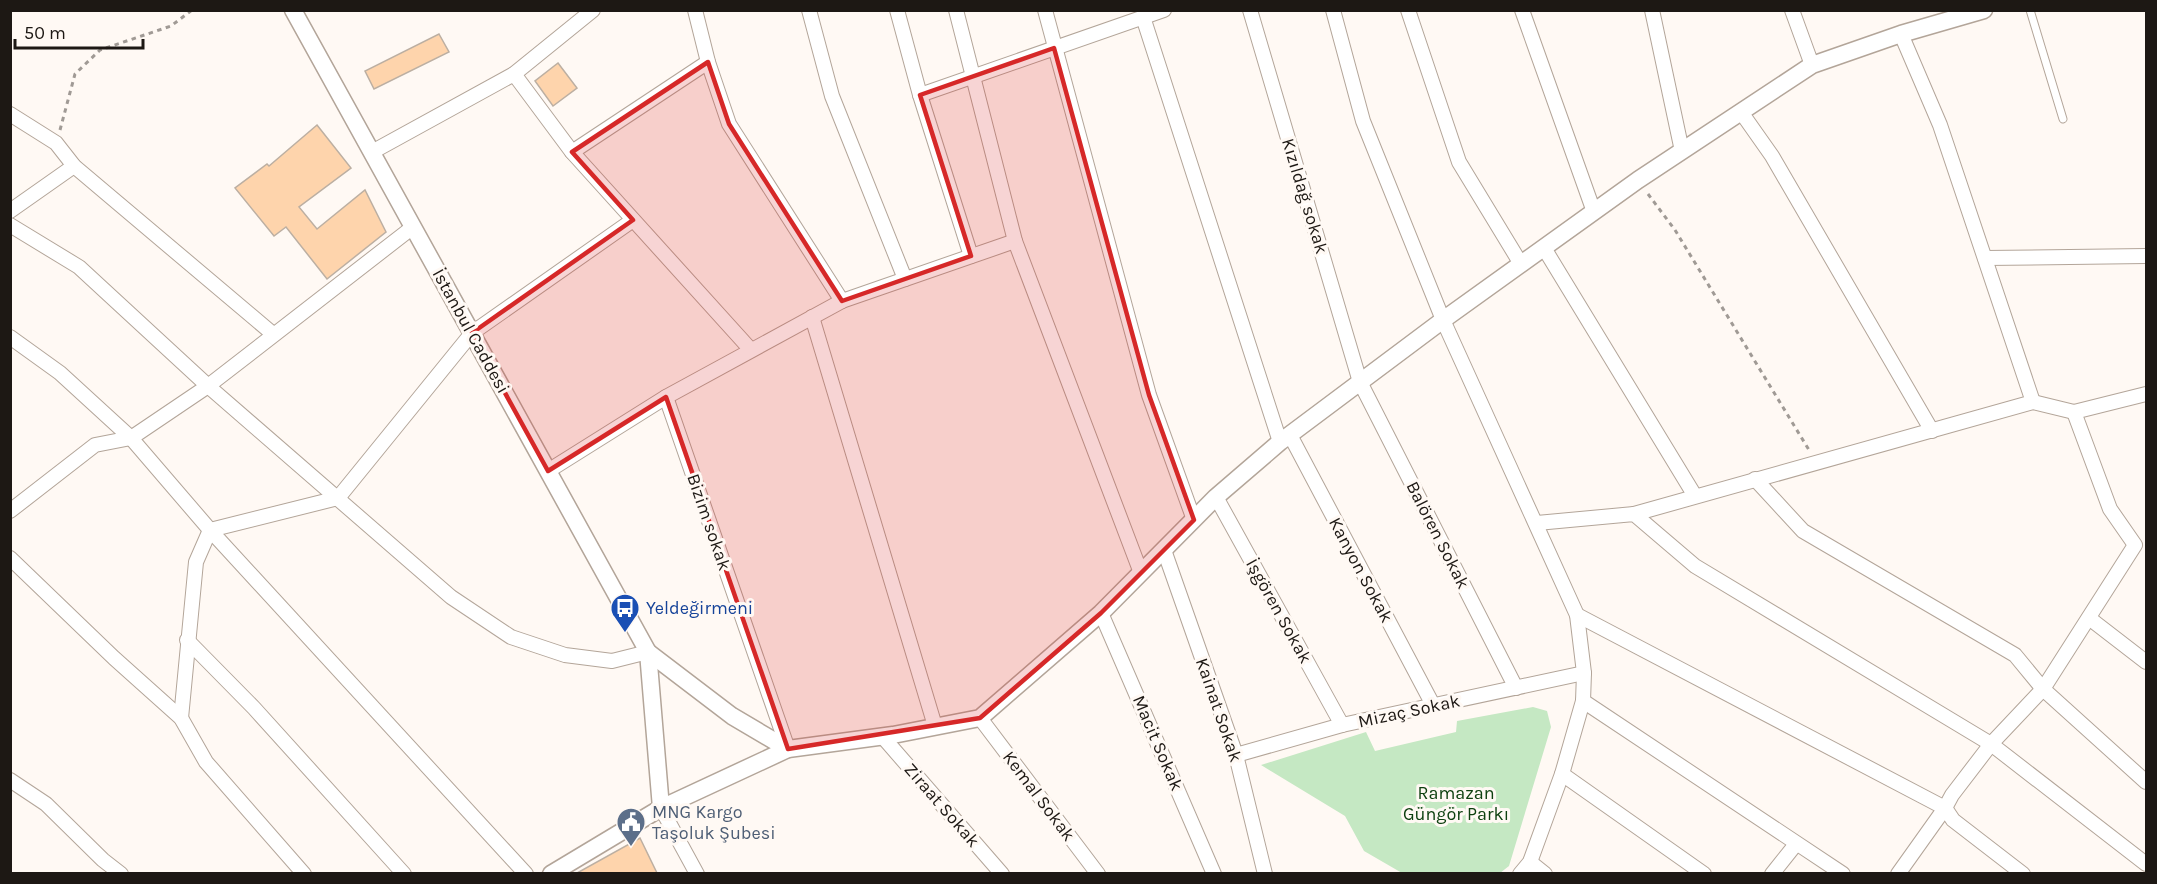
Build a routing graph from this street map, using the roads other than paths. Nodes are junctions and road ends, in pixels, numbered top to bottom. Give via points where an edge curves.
1 (293, 10) edge
2 (593, 10) edge
3 (695, 10) edge
4 (809, 10) edge
5 (897, 10) edge
6 (956, 10) edge
7 (1045, 10) edge
8 (1164, 10) edge
9 (1250, 10) edge
10 (1333, 10) edge
11 (1408, 10) edge
12 (1522, 10) edge
13 (1652, 10) edge
14 (1792, 10) edge
15 (1984, 10) edge
16 (2030, 10) edge
17 (1143, 17) junction
18 (1901, 34) junction
19 (1054, 48) junction
20 (708, 62) junction
21 (1812, 65) junction
22 (514, 74) junction
23 (973, 76) junction
24 (920, 95) junction
25 (1741, 112) junction
26 (10, 114) edge
27 (2063, 119) dead end
28 (1682, 151) junction
29 (372, 152) junction
30 (572, 152) junction
31 (74, 166) junction
32 (10, 210) edge
33 (1594, 212) junction
34 (633, 220) junction
35 (10, 225) edge
36 (413, 227) junction
37 (1015, 241) junction
38 (1544, 248) junction
39 (971, 256) junction
40 (2146, 256) edge
41 (1984, 258) junction
42 (1521, 264) junction
43 (905, 279) junction
44 (842, 301) junction
45 (812, 317) junction
46 (1443, 320) junction
47 (472, 333) junction
48 (273, 334) junction
49 (10, 337) edge
50 (751, 350) junction
51 (1360, 382) junction
52 (208, 386) junction
53 (2146, 394) edge
54 (666, 397) junction
55 (2033, 402) junction
56 (2074, 412) junction
57 (1932, 431) junction
58 (131, 438) junction
59 (1285, 439) junction
60 (548, 471) junction
61 (1755, 479) junction
62 (1695, 496) junction
63 (1216, 497) junction
64 (338, 498) junction
65 (13, 506) edge
66 (1634, 514) junction
67 (1194, 520) junction
68 (1537, 523) junction
69 (210, 530) junction
70 (2141, 545) edge
71 (1164, 550) junction
72 (10, 558) edge
73 (1141, 573) junction
74 (1101, 614) junction
75 (1577, 615) junction
76 (2089, 618) junction
77 (187, 640) junction
78 (648, 652) junction
79 (2146, 662) edge
80 (1584, 673) junction
81 (1516, 687) junction
82 (2043, 689) junction
83 (1583, 701) junction
84 (1432, 705) junction
85 (181, 718) junction
86 (980, 718) junction
87 (1342, 725) junction
88 (935, 726) junction
89 (882, 736) junction
90 (1991, 744) junction
91 (788, 749) junction
92 (1236, 755) junction
93 (1562, 774) junction
94 (10, 780) edge
95 (2146, 782) edge
96 (661, 808) junction
97 (1945, 808) junction
98 (1796, 844) junction
99 (1530, 862) junction
100 (2146, 864) edge
101 (121, 873) edge
102 (304, 873) edge
103 (404, 873) edge
104 (526, 873) edge
105 (551, 873) edge
106 (697, 873) edge
107 (1002, 873) edge
108 (1098, 873) edge
109 (1214, 873) edge
110 (1265, 873) edge
111 (1520, 873) edge
112 (1545, 873) edge
113 (1704, 873) edge
114 (1772, 873) edge
115 (1843, 873) edge
116 (1898, 873) edge
117 (2023, 873) edge

1 - 29 street, İstanbul Caddesi
2 - 22 street
3 - 20 street
4 - 43 street via 832,96
5 - 24 street
6 - 23 street
7 - 19 street
8 - 17 street
9 - 51 street, Kızıldağ sokak
10 - 46 street via 1364,121
11 - 42 street via 1459,162
12 - 33 street
13 - 28 street
14 - 21 street
15 - 18 street
16 - 27 lane
17 - 19 street
17 - 59 street, Kanyon Sokak
18 - 21 street
18 - 41 street via 1940,125
19 - 23 street
19 - 67 street via 1149,395
20 - 30 street
20 - 44 street via 729,124
21 - 25 street
22 - 29 street
22 - 30 street
23 - 24 street
23 - 37 street
24 - 39 street
25 - 28 street
25 - 57 street via 1772,156
26 - 31 street via 56,143
28 - 33 street
29 - 36 street, İstanbul Caddesi
30 - 34 street
31 - 32 street
31 - 48 street
33 - 38 street
34 - 47 street
34 - 50 street
35 - 52 street via 79,267
36 - 47 street, İstanbul Caddesi
36 - 48 street
37 - 39 street
37 - 73 street
38 - 42 street
38 - 62 street
39 - 43 street
40 - 41 street
41 - 55 street
42 - 46 street
43 - 44 street
44 - 45 street
45 - 50 street
45 - 88 street
46 - 51 street
46 - 68 street
47 - 60 street, İstanbul Caddesi
47 - 64 street
48 - 52 street
49 - 58 street via 60,373
50 - 54 street
51 - 59 street
51 - 81 street, Balören Sokak
52 - 58 street
52 - 64 street
53 - 56 street
54 - 60 street
54 - 91 street, Bizim sokak
55 - 56 street
55 - 57 street
56 - 70 street via 2110,509
57 - 61 street
58 - 65 street via 95,445
58 - 69 street
59 - 63 street
59 - 84 street, Kanyon Sokak
60 - 78 street, İstanbul Caddesi
61 - 62 street
61 - 82 street via 1803,531 2015,656
62 - 66 street
63 - 67 street
63 - 87 street, İşgören Sokak
64 - 69 street
64 - 78 street via 451,597 511,638 565,656 612,661
66 - 68 street
66 - 90 street via 1695,566
67 - 71 street
68 - 75 street
69 - 77 street via 196,562
69 - 104 street
70 - 76 street
71 - 73 street
71 - 92 street, Kainat Sokak
72 - 85 street
73 - 74 street
74 - 86 street
74 - 109 street, Macit Sokak
75 - 80 street
75 - 97 street
76 - 79 street
76 - 82 street
77 - 85 street
77 - 103 street
78 - 91 street via 732,716
78 - 96 street
80 - 81 street, Mizaç Sokak
80 - 83 street
81 - 84 street, Mizaç Sokak
82 - 90 street
82 - 95 street
83 - 93 street
83 - 98 street
84 - 87 street, Mizaç Sokak
85 - 102 street via 206,762
86 - 88 street
86 - 108 street, Kemal Sokak
87 - 92 street, Mizaç Sokak
88 - 89 street
89 - 91 street
89 - 107 street, Ziraat Sokak
90 - 97 street
90 - 100 street
91 - 96 street
92 - 110 street, Kainat Sokak
93 - 99 street
93 - 113 street
94 - 101 street via 46,804 103,861
96 - 105 street
96 - 106 street
97 - 116 street
97 - 117 street via 1953,820
98 - 114 street
98 - 115 street
99 - 111 street
99 - 112 street

